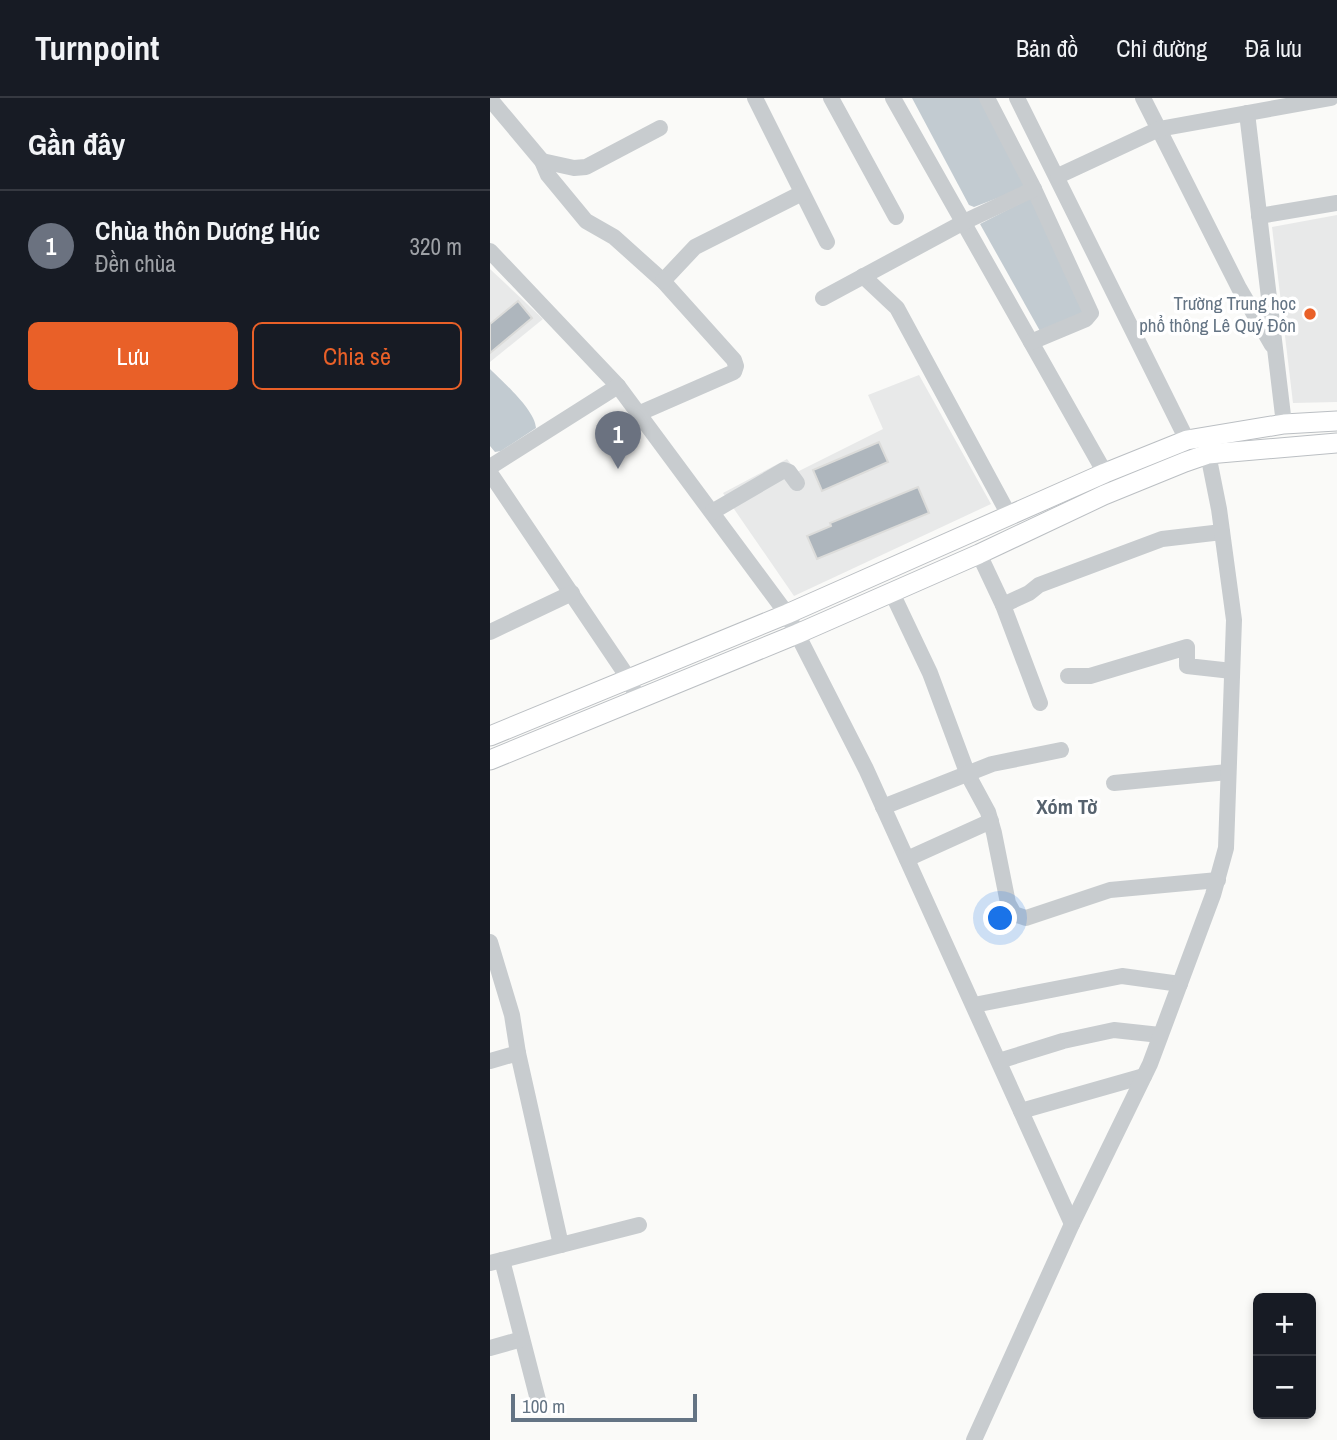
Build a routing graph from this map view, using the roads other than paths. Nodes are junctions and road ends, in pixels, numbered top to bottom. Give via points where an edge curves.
1 (755, 98) edge
2 (831, 98) edge
3 (893, 98) edge
4 (987, 98) edge
5 (1017, 98) edge
6 (1143, 98) edge
7 (1331, 98) edge
8 (490, 99) edge
9 (1295, 100) edge
10 (1247, 113) junction
11 (660, 128) dead end
12 (1159, 129) junction
13 (542, 161) junction
14 (1058, 176) junction
15 (1034, 189) junction
16 (802, 193) junction
17 (1337, 203) edge
18 (1259, 216) junction
19 (896, 217) dead end
20 (964, 222) junction
21 (827, 242) dead end
22 (490, 251) edge
23 (863, 276) junction
24 (663, 281) junction
25 (822, 298) dead end
26 (1031, 342) junction
27 (1275, 351) junction
28 (618, 386) junction
29 (640, 413) junction
30 (1337, 421) edge
31 (1284, 424) junction
32 (1200, 443) junction
33 (1337, 443) edge
34 (490, 467) edge
35 (490, 473) edge
36 (1105, 473) junction
37 (797, 483) dead end
38 (712, 512) junction
39 (1009, 515) junction
40 (1222, 532) junction
41 (979, 554) junction
42 (572, 593) junction
43 (892, 593) junction
44 (1003, 605) junction
45 (787, 614) junction
46 (490, 632) edge
47 (797, 634) junction
48 (1232, 671) junction
49 (1068, 676) dead end
50 (629, 679) junction
51 (637, 698) junction
52 (1040, 703) dead end
53 (490, 736) edge
54 (1061, 750) dead end
55 (490, 760) edge
56 (1228, 772) junction
57 (968, 775) junction
58 (1114, 783) dead end
59 (883, 807) junction
60 (990, 821) junction
61 (907, 859) junction
62 (1218, 880) junction
63 (490, 942) edge
64 (495, 969) edge
65 (1180, 984) junction
66 (974, 1005) junction
67 (1160, 1035) junction
68 (518, 1053) junction
69 (490, 1061) edge
70 (999, 1061) junction
71 (1144, 1076) junction
72 (1021, 1111) junction
73 (1072, 1224) junction
74 (639, 1225) dead end
75 (561, 1245) junction
76 (496, 1262) edge
77 (522, 1339) junction
78 (490, 1348) edge
79 (538, 1400) dead end
80 (974, 1440) edge

1 - 16 street
2 - 19 street
3 - 20 street
4 - 15 street
5 - 14 street
6 - 12 street
7 - 9 street
8 - 13 street
9 - 10 street
10 - 12 street
10 - 18 street
11 - 13 street via 586,167
12 - 14 street
12 - 27 street
13 - 24 street via 586,221 614,237
14 - 32 street
15 - 20 street
15 - 26 street via 1091,313
16 - 21 street
16 - 24 street via 695,247
17 - 18 street
18 - 27 street
20 - 23 street
20 - 26 street
22 - 28 street
23 - 25 street
23 - 39 street via 897,308
24 - 29 street via 736,366 734,372 718,380
26 - 36 street
27 - 31 street
28 - 29 street
28 - 34 street
29 - 38 street
30 - 31 main road
31 - 32 main road
32 - 33 main road
32 - 36 main road
32 - 40 street
32 - 41 main road via 1153,474
35 - 42 street
36 - 39 main road
37 - 38 street via 784,470
38 - 45 street
39 - 45 main road
40 - 44 street via 1162,539 1039,585
40 - 48 street via 1234,620
41 - 43 main road
41 - 44 street
42 - 46 street
42 - 50 street
43 - 47 main road
43 - 57 street via 930,673
44 - 52 street
45 - 47 street
45 - 50 main road
47 - 51 main road
47 - 59 street
48 - 49 street via 1187,666 1187,647 1090,676
48 - 56 street
50 - 51 street
50 - 53 main road
51 - 55 main road
54 - 57 street via 992,764
56 - 58 street
56 - 62 street via 1226,848
57 - 59 street
57 - 60 street
59 - 61 street
60 - 61 street
60 - 62 street via 1008,903 1014,914 1026,918 1110,890
61 - 66 street
62 - 65 street
63 - 64 street
64 - 68 street via 512,1015
65 - 66 street via 1122,976
65 - 67 street
66 - 70 street
67 - 70 street via 1114,1030
67 - 71 street
68 - 69 street
68 - 75 street
70 - 72 street
71 - 72 street
71 - 73 street
72 - 73 street
73 - 80 street
74 - 75 street
75 - 76 street
76 - 77 street
77 - 78 street
77 - 79 street

